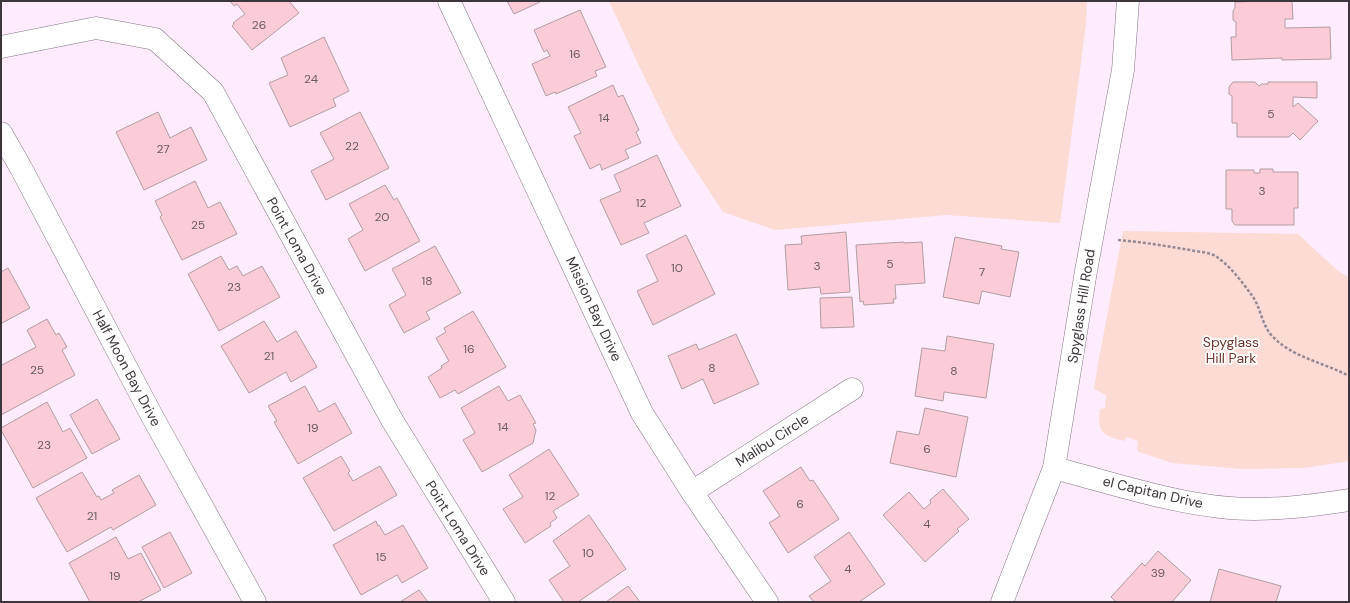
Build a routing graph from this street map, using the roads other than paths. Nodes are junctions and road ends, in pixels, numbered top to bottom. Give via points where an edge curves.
1 (449, 1) edge
2 (1128, 1) edge
3 (1, 47) edge
4 (1, 133) edge
5 (852, 388) dead end
6 (1054, 468) junction
7 (692, 492) junction
8 (1349, 500) edge
9 (255, 602) edge
10 (504, 602) edge
11 (767, 602) edge
12 (1002, 602) edge

1 - 7 street, Mission Bay Drive via 642,413
2 - 6 street, Spyglass Hill Road via 1123,70 1086,271
3 - 10 street, Point Loma Drive via 96,28 155,39 212,92 392,420
4 - 9 street, Half Moon Bay Drive
5 - 7 street, Malibu Circle
6 - 8 street, el Capitan Drive via 1182,501 1231,508 1277,508
6 - 12 street, Spyglass Hill Road
7 - 11 street, Mission Bay Drive

